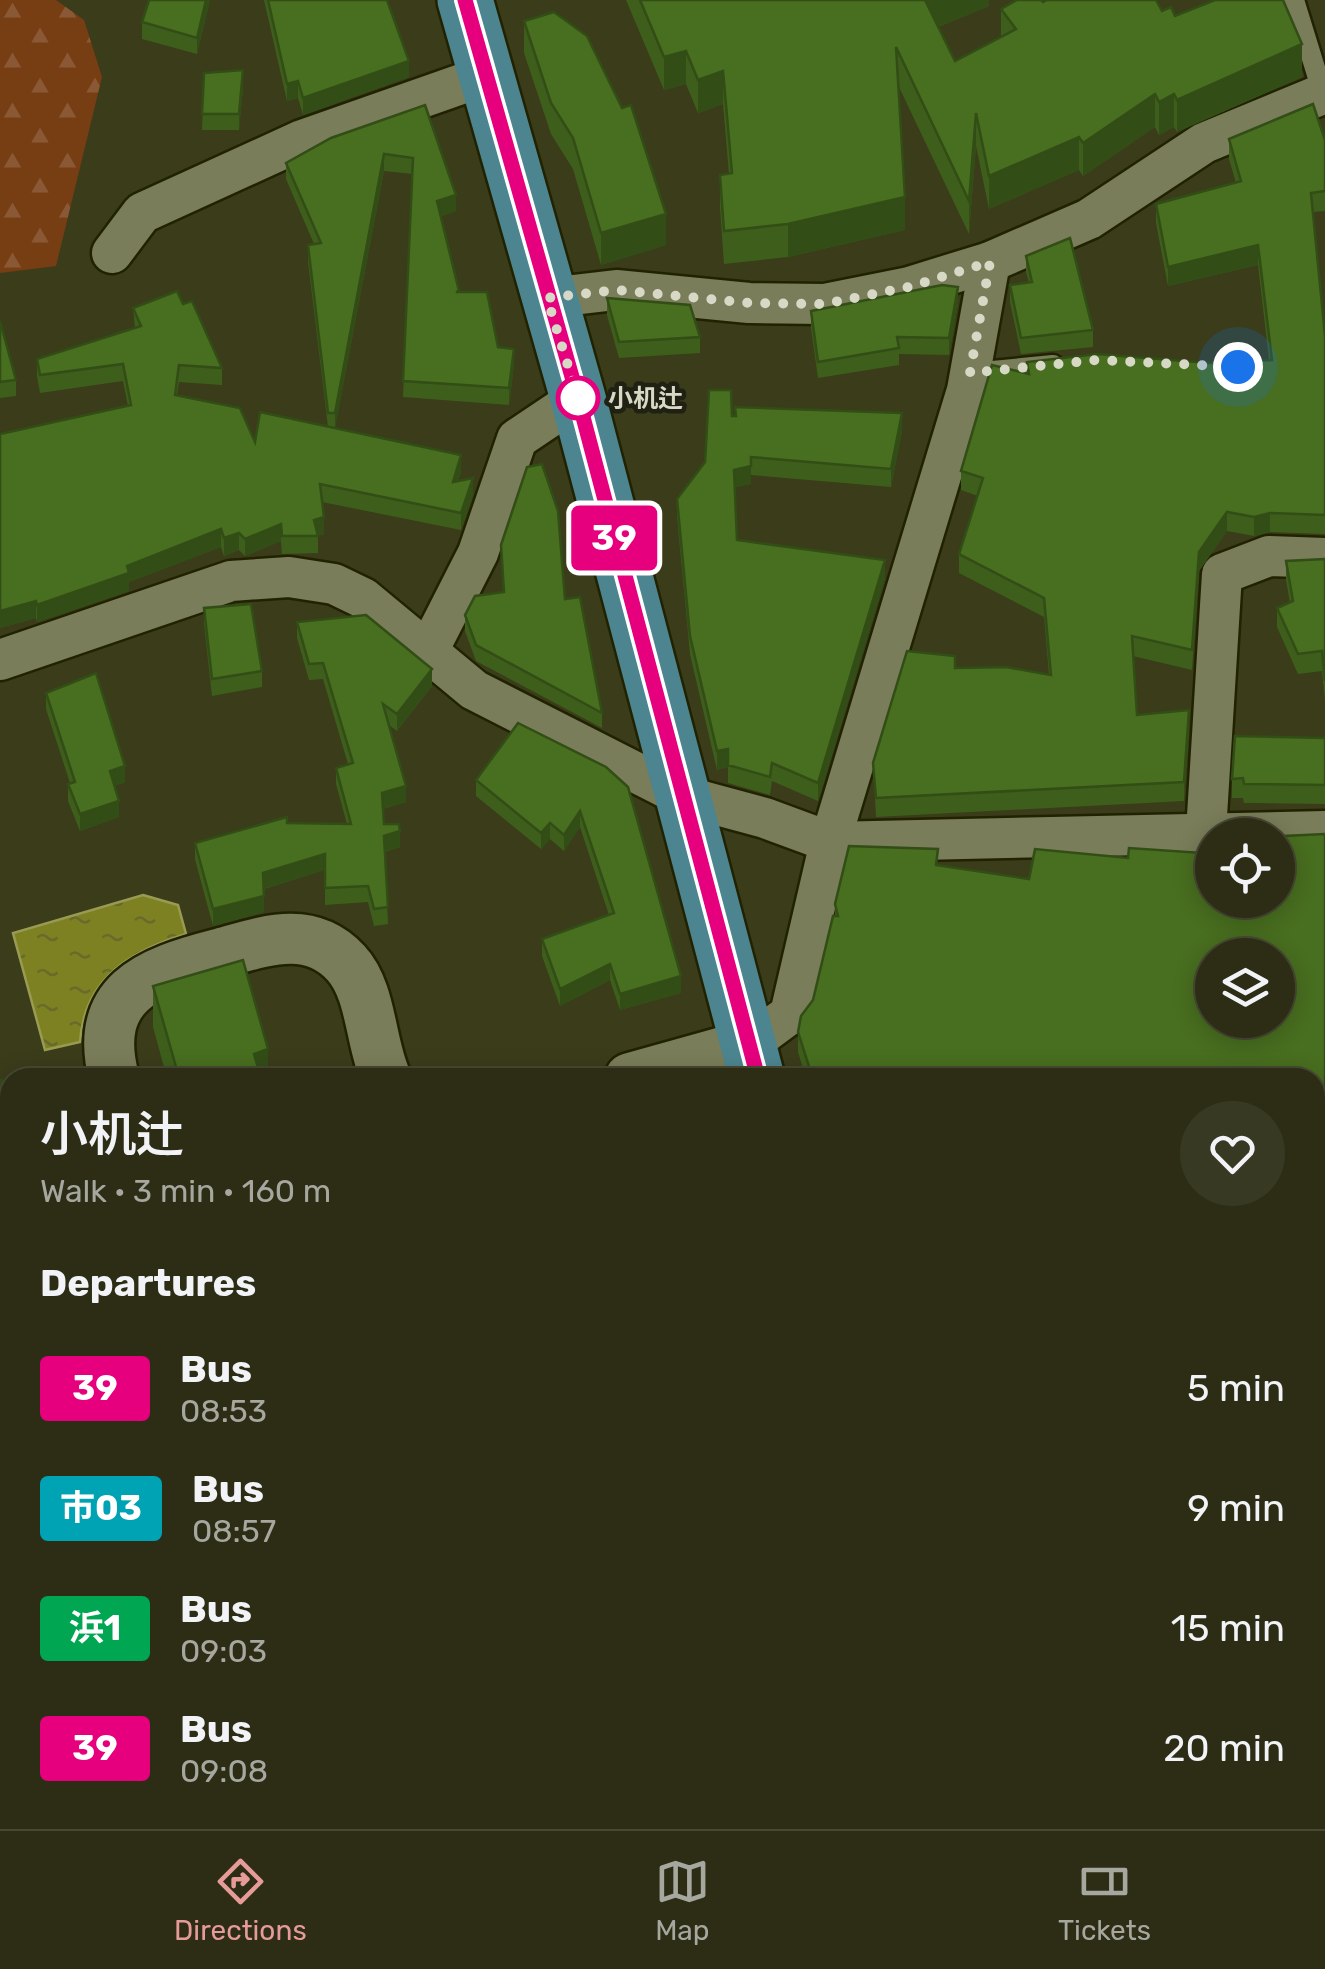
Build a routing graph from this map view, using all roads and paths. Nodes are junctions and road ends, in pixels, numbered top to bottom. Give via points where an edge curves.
1 (465, 0) edge
2 (1294, 0) edge
3 (487, 75) junction
4 (1324, 94) edge
5 (112, 253) dead end
6 (990, 262) junction
7 (547, 298) junction
8 (1079, 362) edge
9 (970, 373) junction
10 (578, 398) junction
11 (1325, 558) edge
12 (428, 652) junction
13 (0, 660) edge
14 (680, 795) junction
15 (1207, 818) edge
16 (1295, 831) edge
17 (1325, 831) edge
18 (1195, 832) edge
19 (830, 842) junction
20 (753, 1061) edge
21 (111, 1068) edge
22 (383, 1068) edge
23 (702, 1068) edge

1 - 3 main road
2 - 4 lane
3 - 5 street via 302,140 142,213
3 - 7 main road
4 - 6 street via 1204,142 1089,219
6 - 7 street via 824,304 616,290
6 - 9 street
7 - 10 main road
8 - 9 lane
9 - 19 street
10 - 12 street via 516,439 478,553
10 - 14 main road
11 - 15 street via 1268,556 1222,574
12 - 13 street via 362,598 334,584 289,577 232,580
12 - 14 street via 474,690
14 - 19 street
14 - 20 main road
16 - 17 street
18 - 19 street
19 - 20 street via 790,1014
20 - 23 street
21 - 22 street via 108,1029 134,986 162,968 286,936 308,940 346,963

